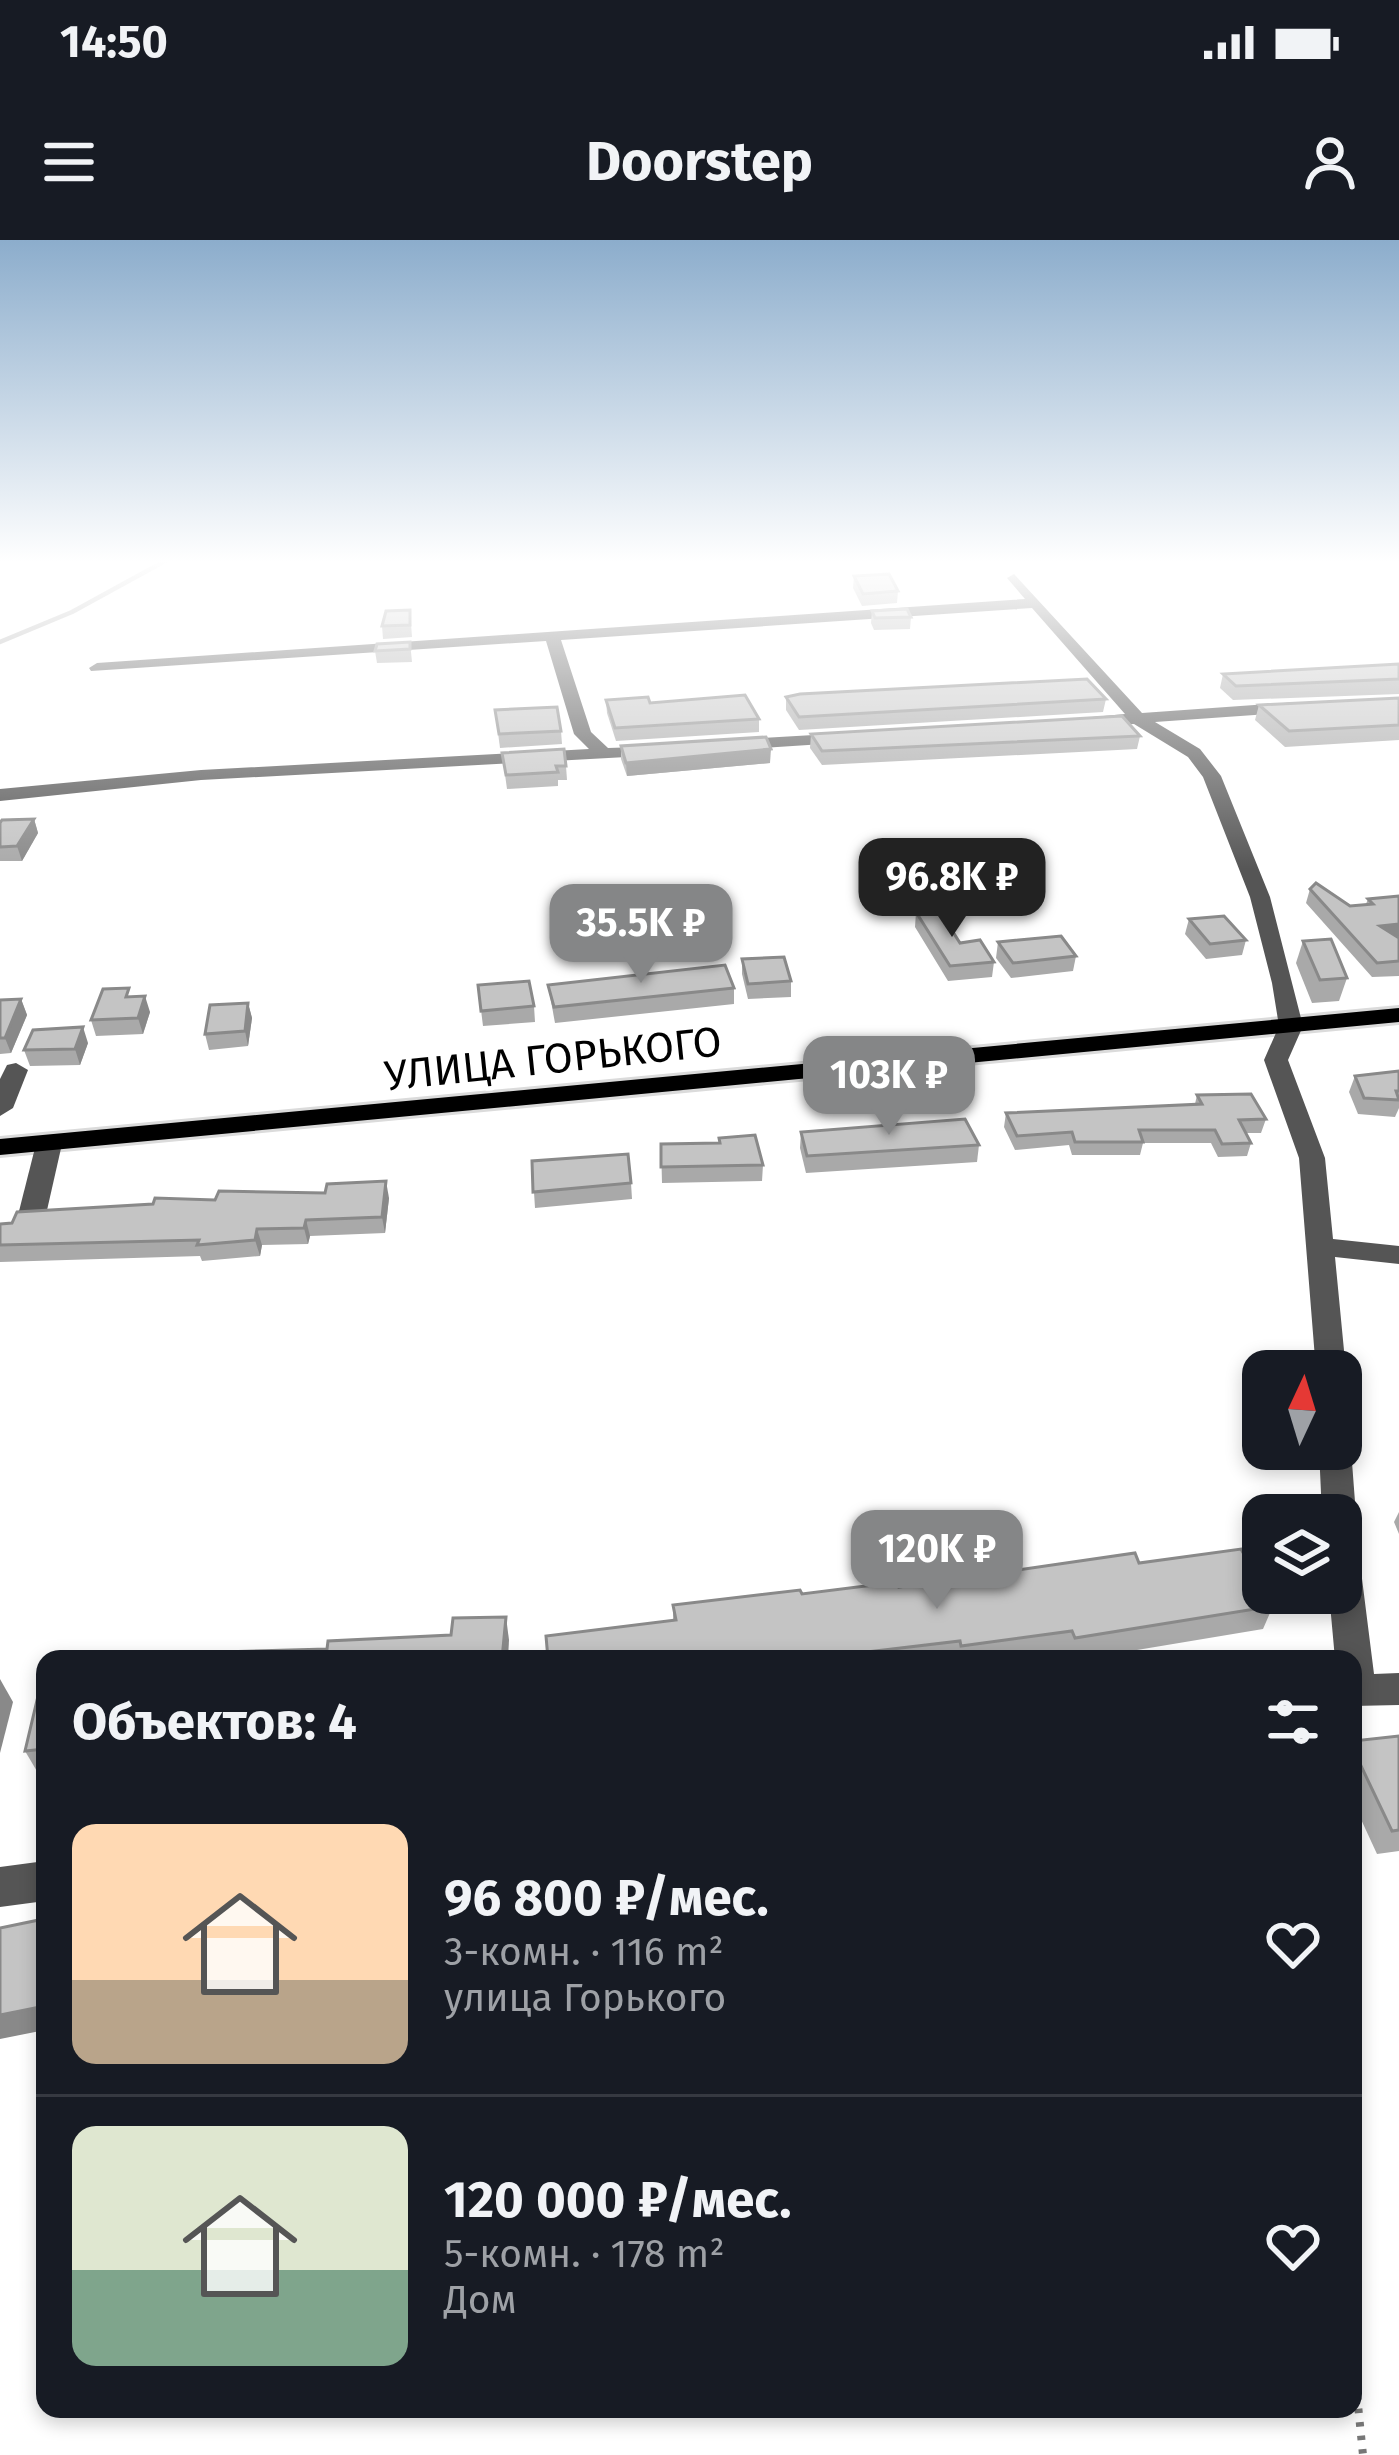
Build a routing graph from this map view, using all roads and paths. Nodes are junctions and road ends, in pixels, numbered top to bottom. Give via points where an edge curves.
1 (156, 664) edge
2 (562, 664) edge
3 (1090, 664) edge
4 (97, 668) dead end
5 (1309, 707) edge
6 (1138, 719) junction
7 (1069, 724) edge
8 (860, 737) edge
9 (697, 748) edge
10 (674, 749) edge
11 (604, 754) junction
12 (0, 795) edge
13 (1399, 1015) edge
14 (1291, 1026) junction
15 (16, 1070) dead end
16 (0, 1108) edge
17 (49, 1144) junction
18 (0, 1147) edge
19 (32, 1219) edge
20 (1321, 1247) junction
21 (1399, 1255) edge
22 (1328, 1350) edge
23 (1348, 1614) edge
24 (1351, 1650) edge
25 (1399, 1689) edge
26 (1362, 1690) edge
27 (36, 1882) edge
28 (0, 1887) edge
29 (1359, 2418) edge
30 (1363, 2455) edge

1 - 4 street
2 - 11 street via 583,734
3 - 6 street
5 - 6 street
6 - 7 street
6 - 14 street via 1194,753 1212,776 1260,898
8 - 9 street
10 - 11 street
11 - 12 street via 201,775
13 - 14 main road, УЛИЦА ГОРЬКОГО
14 - 17 main road, УЛИЦА ГОРЬКОГО
14 - 20 street via 1276,1060 1312,1158
15 - 16 street
17 - 18 main road, УЛИЦА ГОРЬКОГО
17 - 19 street
20 - 21 street
20 - 22 street
23 - 24 street
25 - 26 street
27 - 28 street
29 - 30 path

